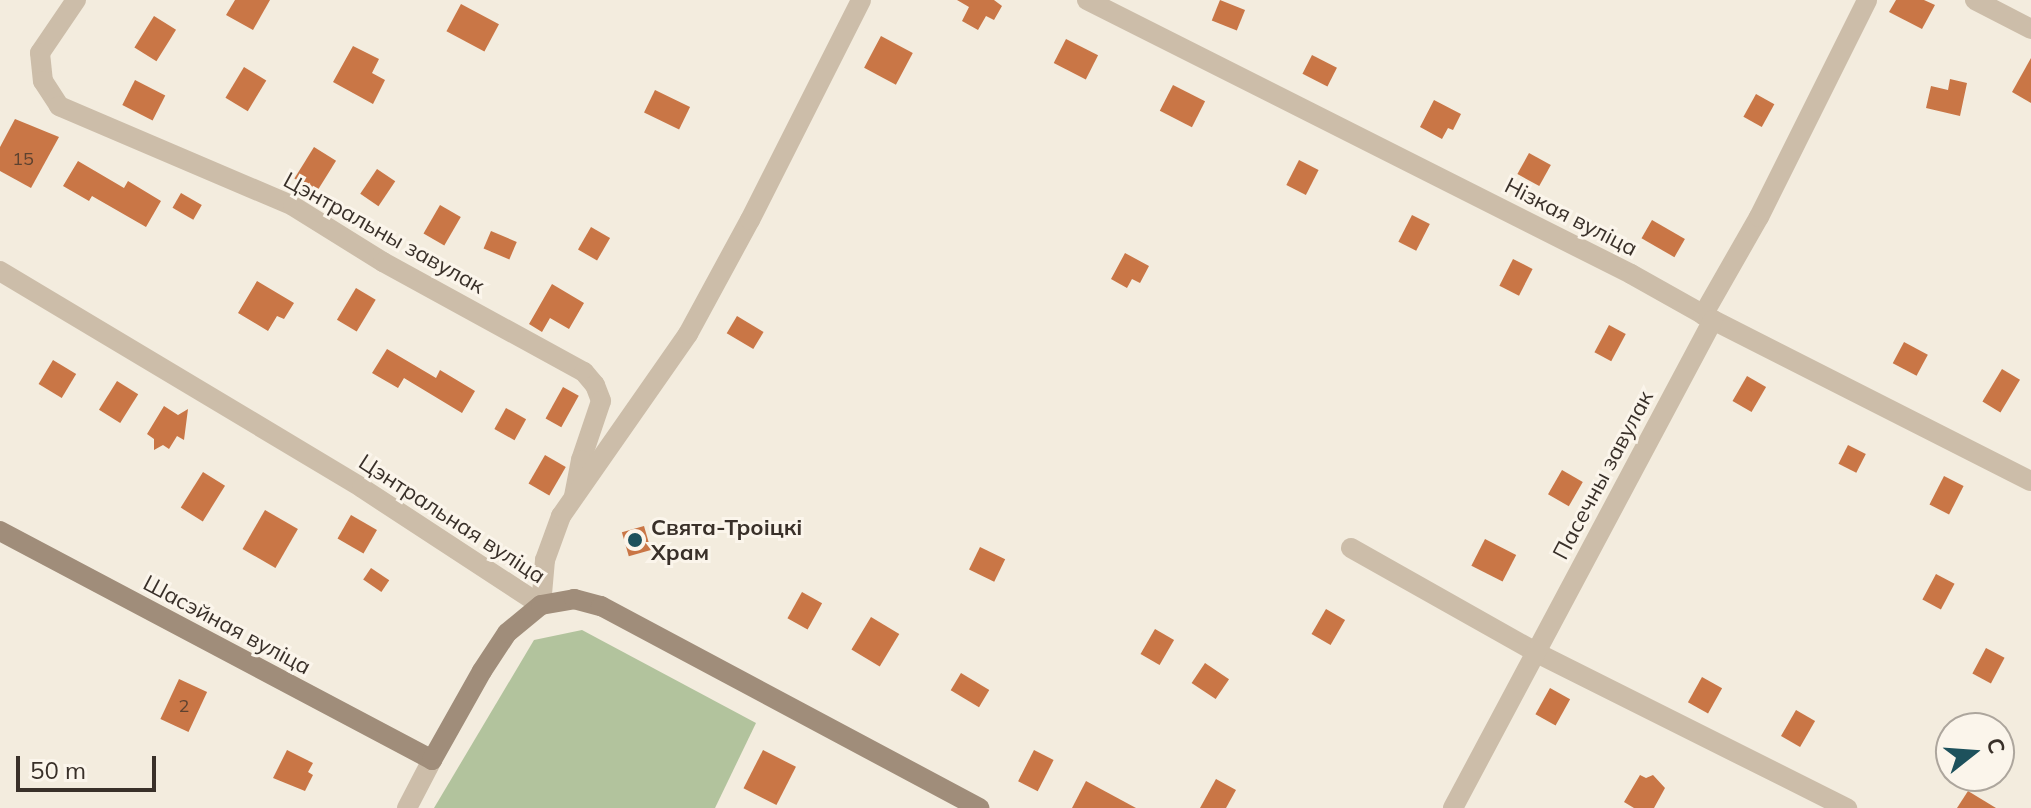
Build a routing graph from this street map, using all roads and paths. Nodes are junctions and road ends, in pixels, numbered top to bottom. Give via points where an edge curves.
1 (76, 0) edge
2 (861, 0) edge
3 (1087, 0) edge
4 (1867, 0) edge
5 (1975, 0) edge
6 (2031, 29) edge
7 (0, 271) edge
8 (1708, 318) junction
9 (2031, 481) edge
10 (574, 495) junction
11 (0, 531) edge
12 (1351, 548) dead end
13 (541, 605) junction
14 (1537, 653) junction
15 (432, 760) junction
16 (407, 808) edge
17 (979, 808) edge
18 (1453, 808) edge
19 (1847, 808) edge

1 - 10 street, Цэнтральны завулак via 40,53 43,81 59,106 293,206 383,262 584,372 601,401
2 - 10 street via 688,334
3 - 8 street, Нізкая вуліца via 1631,274
4 - 8 street, Пасечны завулак
5 - 6 street
7 - 13 street, Цэнтральная вуліца via 362,488
8 - 9 street, Нізкая вуліца
8 - 14 street, Пасечны завулак
10 - 13 street via 549,546
11 - 15 main road, Шасэйная вуліца
12 - 14 street
13 - 15 main road via 498,646
13 - 17 main road, Цэнтральная вуліца via 574,599 601,606
14 - 18 street, Пасечны завулак
14 - 19 street
15 - 16 street

